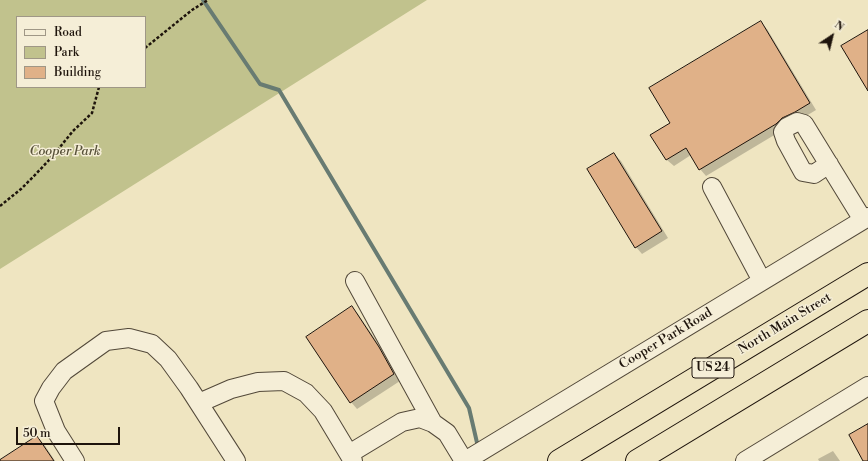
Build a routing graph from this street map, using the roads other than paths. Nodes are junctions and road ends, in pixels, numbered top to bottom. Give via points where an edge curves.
1 (829, 164) junction
2 (712, 187) dead end
3 (866, 218) edge
4 (868, 274) edge
5 (355, 281) dead end
6 (762, 281) junction
7 (868, 322) edge
8 (868, 386) edge
9 (199, 403) junction
10 (433, 423) junction
11 (351, 458) edge
12 (74, 461) edge
13 (236, 461) edge
14 (465, 461) edge
15 (559, 461) edge
16 (637, 461) edge
17 (744, 461) edge

1 - 1 street via 814,174 803,172 783,132 798,122 804,124
1 - 3 street
2 - 6 street
3 - 6 street, Cooper Park Road
4 - 15 highway, North Main Street / US 24
5 - 10 street
6 - 14 street, Cooper Park Road
7 - 16 highway
8 - 17 street
9 - 11 street via 231,389 258,382 284,381 306,393 323,411
9 - 12 street via 168,359 152,344 129,338 106,341 64,371 44,401 56,431
9 - 13 street
10 - 11 street via 420,418 402,422
10 - 14 street via 447,432

